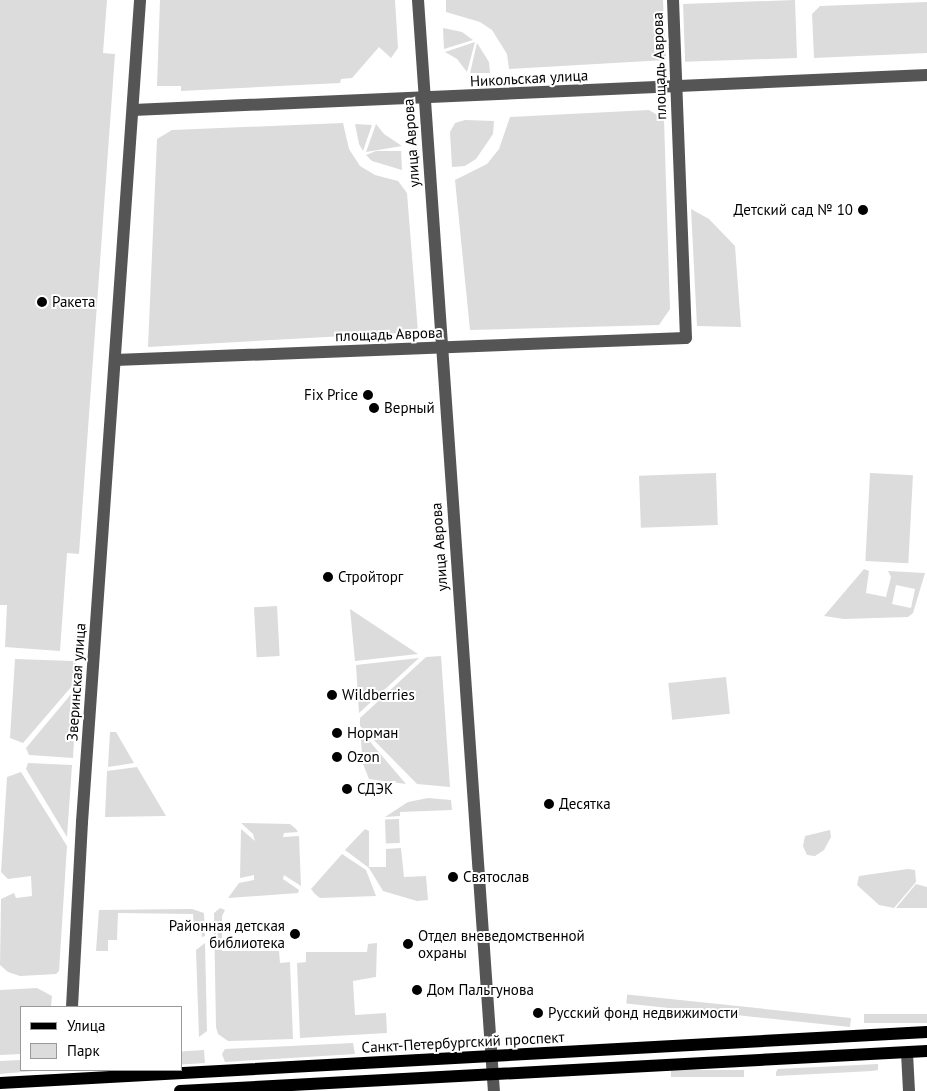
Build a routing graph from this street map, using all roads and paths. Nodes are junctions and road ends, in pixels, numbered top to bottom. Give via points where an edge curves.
1 (140, 0) edge
2 (418, 0) edge
3 (673, 0) edge
4 (927, 75) edge
5 (676, 87) junction
6 (425, 98) junction
7 (133, 110) junction
8 (442, 348) junction
9 (115, 360) junction
10 (72, 1006) edge
11 (927, 1032) edge
12 (927, 1051) edge
13 (907, 1052) junction
14 (491, 1057) junction
15 (182, 1069) edge
16 (144, 1071) edge
17 (70, 1074) edge
18 (492, 1075) junction
19 (0, 1083) edge
20 (180, 1091) edge
21 (494, 1091) edge
22 (909, 1091) edge

1 - 7 street
2 - 6 street, улица Аврова
3 - 5 street, площадь Аврова
4 - 5 street, Никольская улица
5 - 6 street, Никольская улица
5 - 8 street, площадь Аврова via 686,338
6 - 7 street, Никольская улица
6 - 8 street, улица Аврова
7 - 9 street
8 - 9 street, площадь Аврова
8 - 14 street, улица Аврова
9 - 10 street, Зверинская улица
11 - 14 main road, Санкт-Петербургский проспект
12 - 13 main road
13 - 18 main road
13 - 22 street
14 - 15 main road, Санкт-Петербургский проспект
14 - 18 street, улица Аврова
16 - 17 main road, Санкт-Петербургский проспект
17 - 19 main road, Санкт-Петербургский проспект
18 - 20 main road
18 - 21 street, улица Аврова

